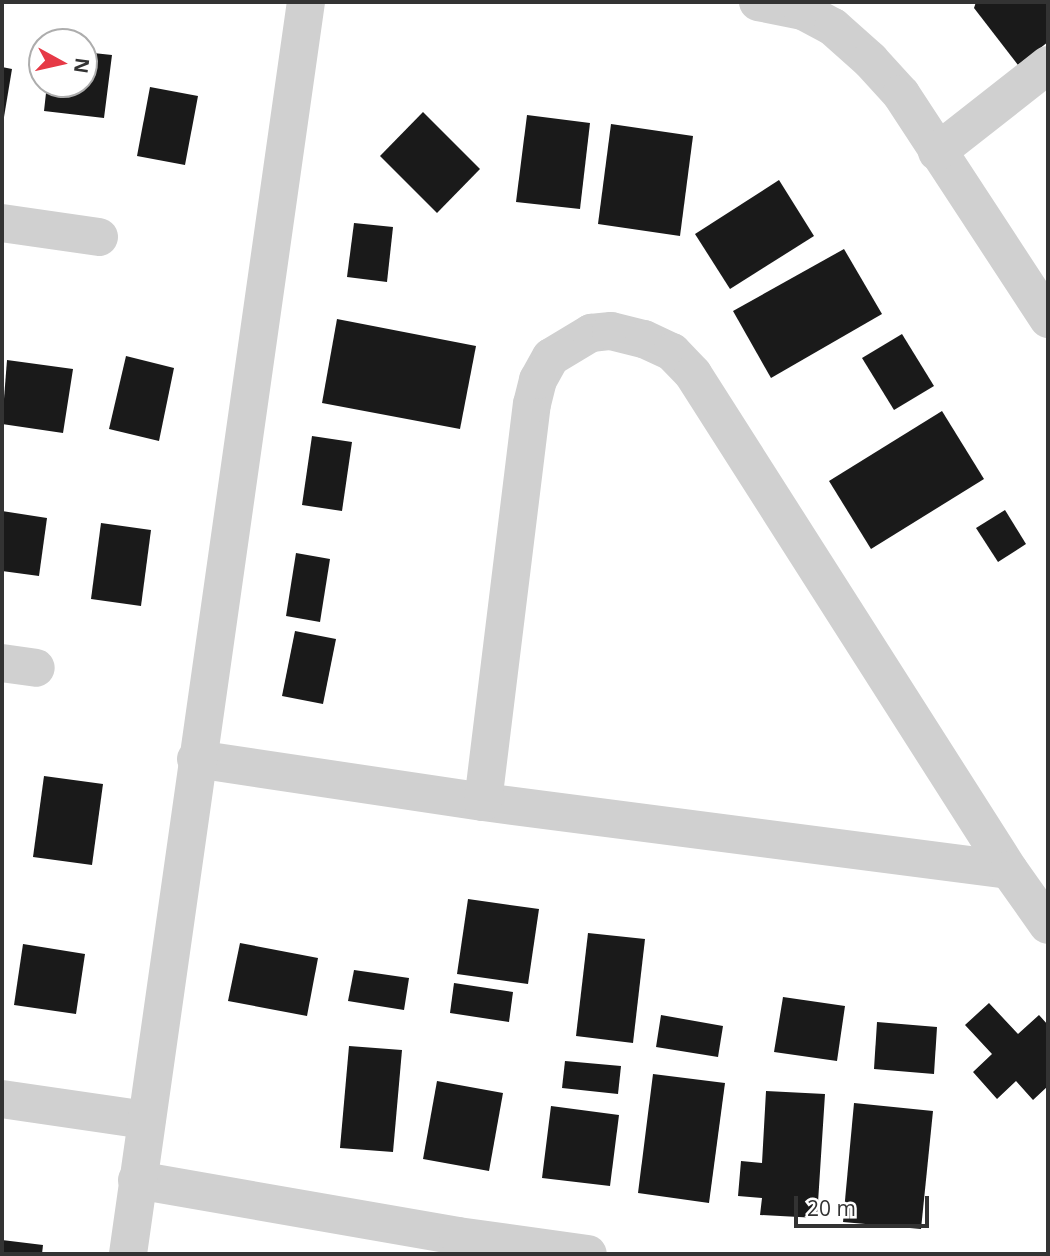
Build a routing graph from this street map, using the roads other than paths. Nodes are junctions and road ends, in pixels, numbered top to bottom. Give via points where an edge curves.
1 (306, 2) edge
2 (758, 2) edge
3 (1048, 65) edge
4 (937, 152) junction
5 (2, 223) edge
6 (99, 237) dead end
7 (1048, 319) edge
8 (197, 759) junction
9 (483, 802) junction
10 (1009, 870) junction
11 (1048, 925) edge
12 (2, 1099) edge
13 (146, 1120) junction
14 (136, 1180) junction
15 (457, 1245) edge
16 (128, 1254) edge
17 (587, 1254) edge

1 - 8 street
2 - 4 street via 803,11 833,27 901,94
3 - 4 street
4 - 7 street
5 - 6 street
8 - 9 street
8 - 13 street
9 - 10 street
9 - 10 street via 538,380 551,357 591,333 611,331 672,352 693,374
10 - 11 street
12 - 13 street
13 - 14 street
14 - 15 street
14 - 16 street
15 - 17 street

